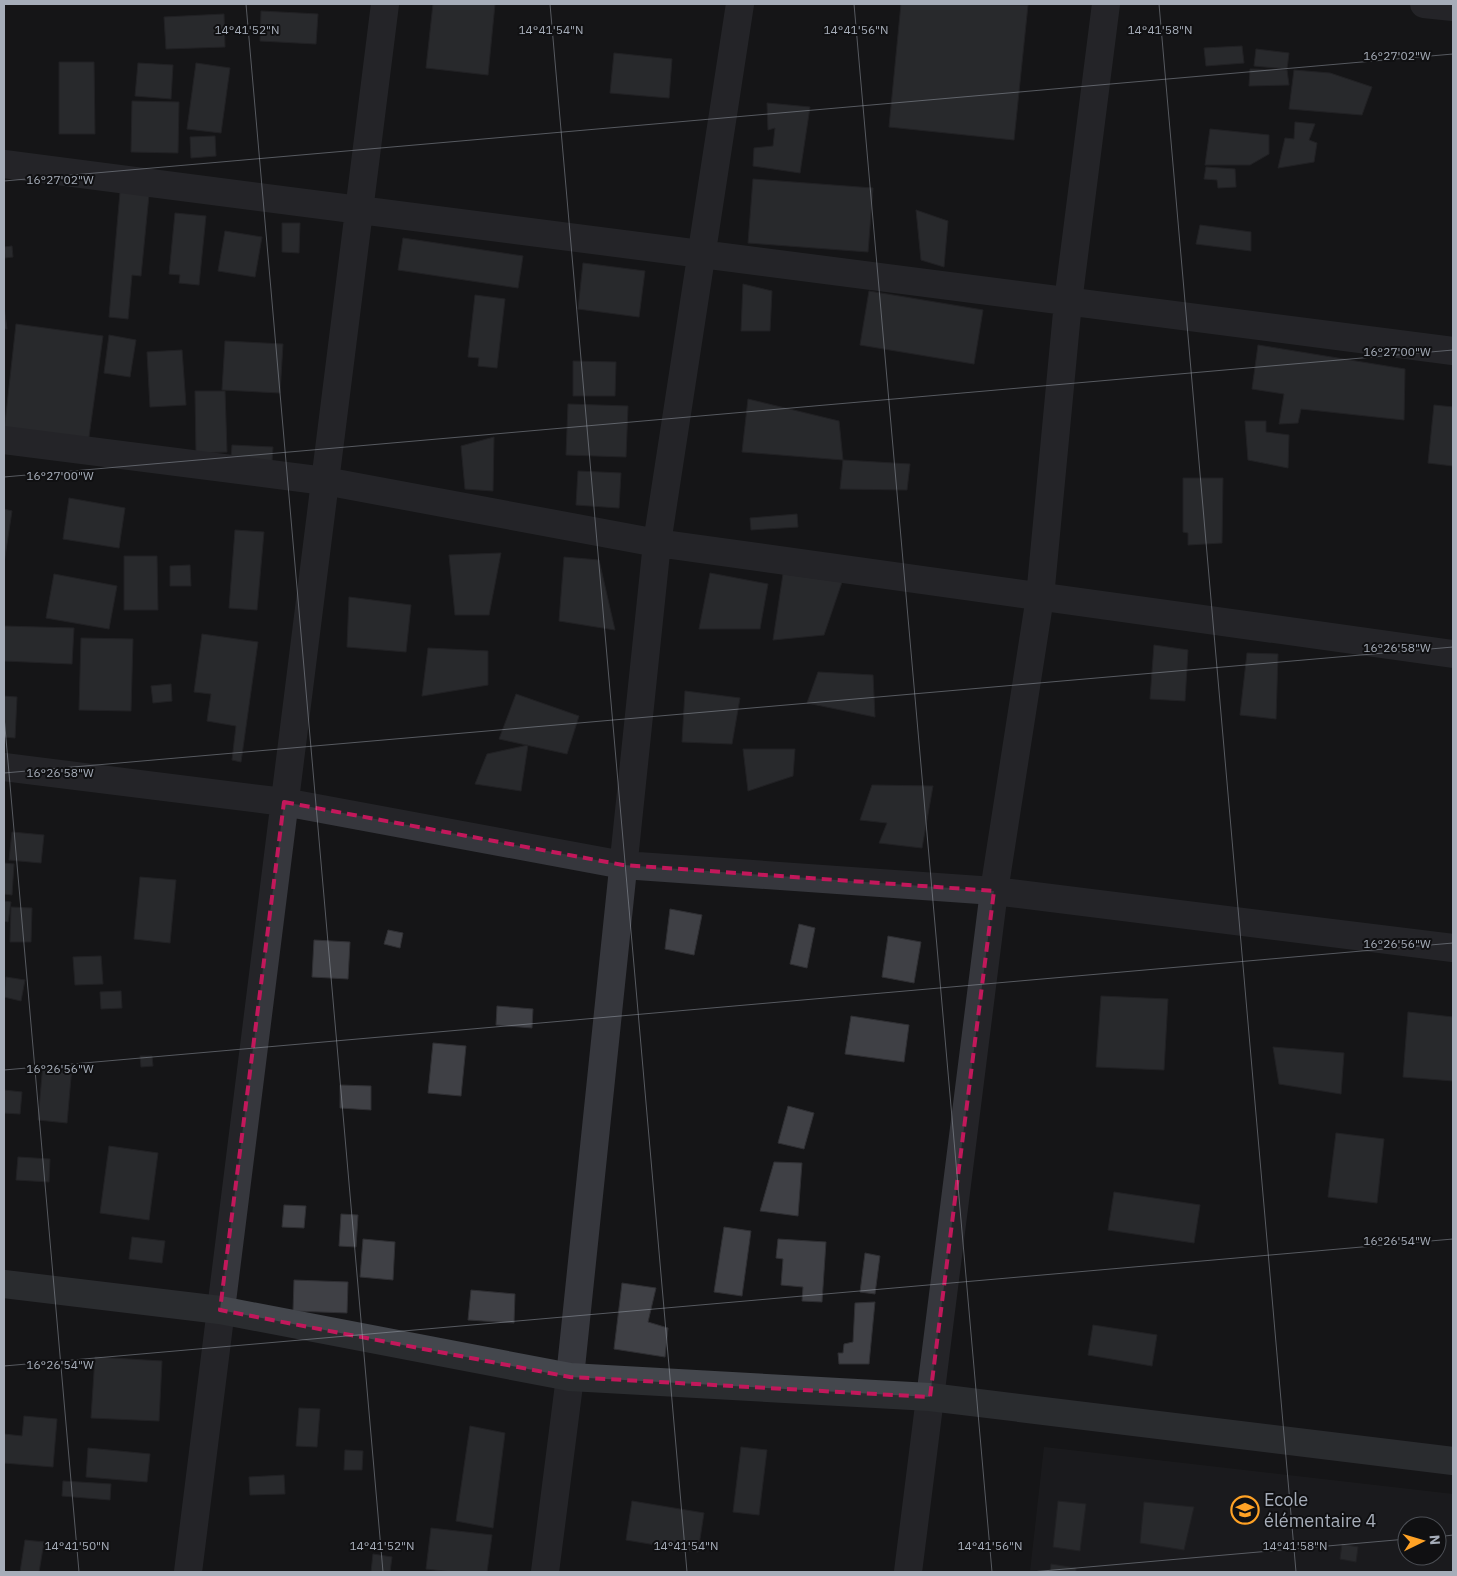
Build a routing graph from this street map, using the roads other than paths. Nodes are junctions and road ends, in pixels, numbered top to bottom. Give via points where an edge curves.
1 (385, 4) edge
2 (740, 4) edge
3 (1106, 4) edge
4 (1424, 4) edge
5 (1453, 7) edge
6 (4, 164) edge
7 (359, 210) junction
8 (700, 254) junction
9 (1068, 302) junction
10 (1453, 351) edge
11 (4, 440) edge
12 (325, 481) junction
13 (657, 543) junction
14 (1040, 597) junction
15 (1453, 654) edge
16 (4, 767) edge
17 (284, 802) junction
18 (623, 865) junction
19 (994, 891) junction
20 (1453, 948) edge
21 (4, 1284) edge
22 (220, 1310) junction
23 (570, 1377) junction
24 (930, 1397) junction
25 (1453, 1461) edge
26 (188, 1572) edge
27 (545, 1572) edge
28 (908, 1572) edge

1 - 7 street
2 - 8 street
3 - 9 street
4 - 5 street
6 - 7 street
7 - 8 street
7 - 12 street
8 - 9 street
8 - 13 street
9 - 10 street
9 - 14 street
11 - 12 street
12 - 13 street
12 - 17 street
13 - 14 street
13 - 18 street
14 - 15 street
14 - 19 street
16 - 17 street
17 - 18 street
17 - 22 street
18 - 19 street
18 - 23 street
19 - 20 street
19 - 24 street
21 - 22 street
22 - 23 street
22 - 26 street
23 - 24 street
23 - 27 street
24 - 25 street
24 - 28 street

